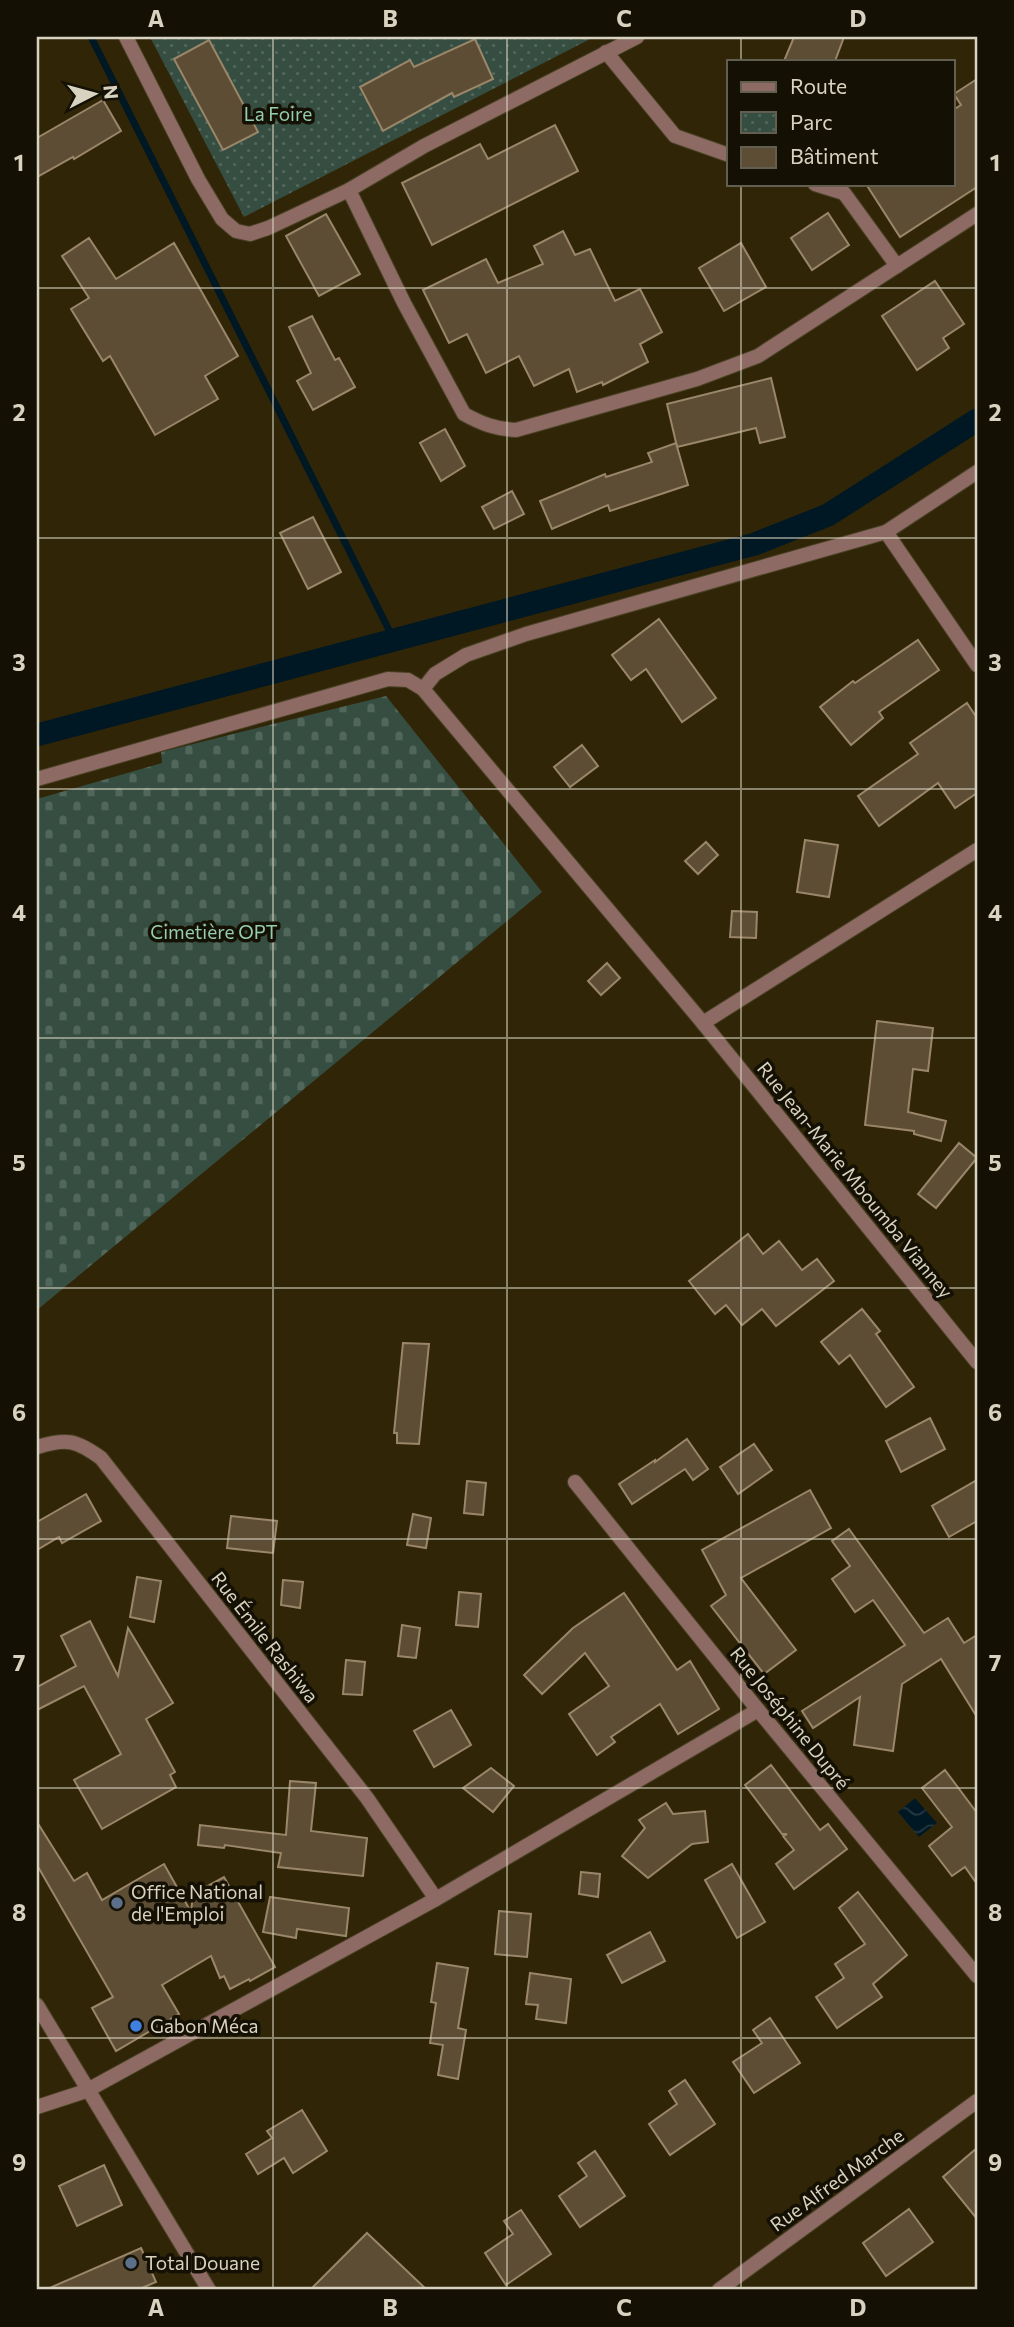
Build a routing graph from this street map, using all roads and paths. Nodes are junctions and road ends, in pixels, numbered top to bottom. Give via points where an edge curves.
1 (126, 37) edge
2 (637, 37) edge
3 (606, 52) junction
4 (727, 154) edge
5 (821, 186) edge
6 (349, 190) junction
7 (977, 214) edge
8 (897, 266) junction
9 (977, 472) edge
10 (886, 532) junction
11 (977, 665) edge
12 (424, 689) junction
13 (37, 779) edge
14 (977, 850) edge
15 (703, 1023) junction
16 (977, 1362) edge
17 (37, 1447) edge
18 (575, 1482) dead end
19 (758, 1710) junction
20 (436, 1899) junction
21 (977, 1976) edge
22 (37, 2005) edge
23 (86, 2091) junction
24 (977, 2101) edge
25 (37, 2107) edge
26 (209, 2290) edge
27 (719, 2290) edge

1 - 6 street via 198,179 222,219 236,231 250,234 268,228
2 - 3 street
3 - 4 street via 674,136
3 - 6 street
5 - 8 street via 844,193
6 - 8 street via 464,414 500,429 516,430 697,379 758,356
7 - 8 street
9 - 10 street
10 - 11 street
10 - 12 street via 514,638 466,655 435,674
12 - 13 street via 408,680 388,679
12 - 15 street, Rue Jean-Marie Mboumba Vianney
14 - 15 street
15 - 16 street, Rue Jean-Marie Mboumba Vianney
17 - 20 street, Rue Émile Rashiwa via 57,1441 80,1444 101,1458 367,1798
18 - 19 street, Rue Joséphine Dupré
19 - 20 street
19 - 21 street, Rue Joséphine Dupré
20 - 23 street
22 - 23 street
23 - 25 street
23 - 26 street
24 - 27 street, Rue Alfred Marche

